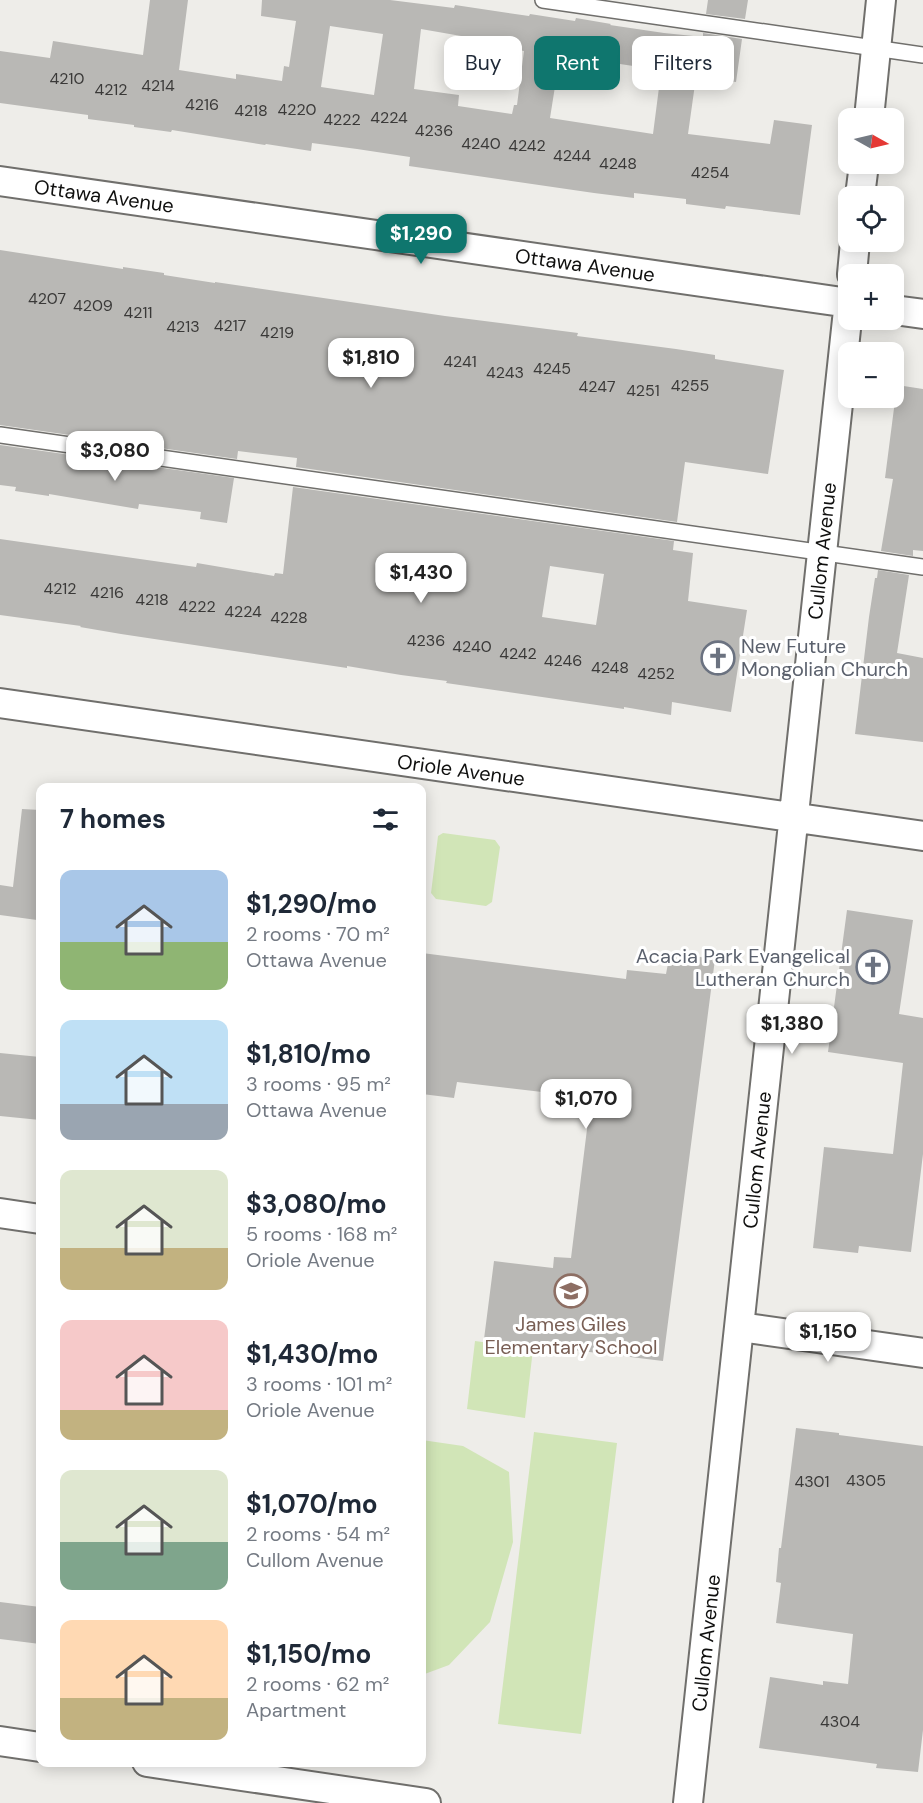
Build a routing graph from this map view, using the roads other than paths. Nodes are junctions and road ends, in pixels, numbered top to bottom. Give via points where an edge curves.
1 (543, 0) edge
2 (881, 0) edge
3 (876, 48) junction
4 (923, 55) edge
5 (869, 108) edge
6 (0, 180) edge
7 (838, 301) edge
8 (904, 311) edge
9 (923, 314) edge
10 (846, 330) edge
11 (0, 435) edge
12 (822, 552) junction
13 (923, 567) edge
14 (0, 703) edge
15 (794, 818) junction
16 (923, 836) edge
17 (0, 1213) edge
18 (36, 1218) edge
19 (740, 1327) junction
20 (923, 1353) edge
21 (0, 1741) edge
22 (36, 1746) edge
23 (181, 1767) edge
24 (426, 1803) edge
25 (688, 1803) edge

1 - 3 lane
2 - 3 street
3 - 4 lane
3 - 5 street
6 - 7 street, Ottawa Avenue
8 - 9 street
10 - 12 street, Cullom Avenue
11 - 12 lane
12 - 13 lane
12 - 15 street, Cullom Avenue
14 - 15 street, Oriole Avenue
15 - 16 street, Oriole Avenue
15 - 19 street, Cullom Avenue
17 - 18 street
19 - 20 street
19 - 25 street, Cullom Avenue
21 - 22 street
23 - 24 street

